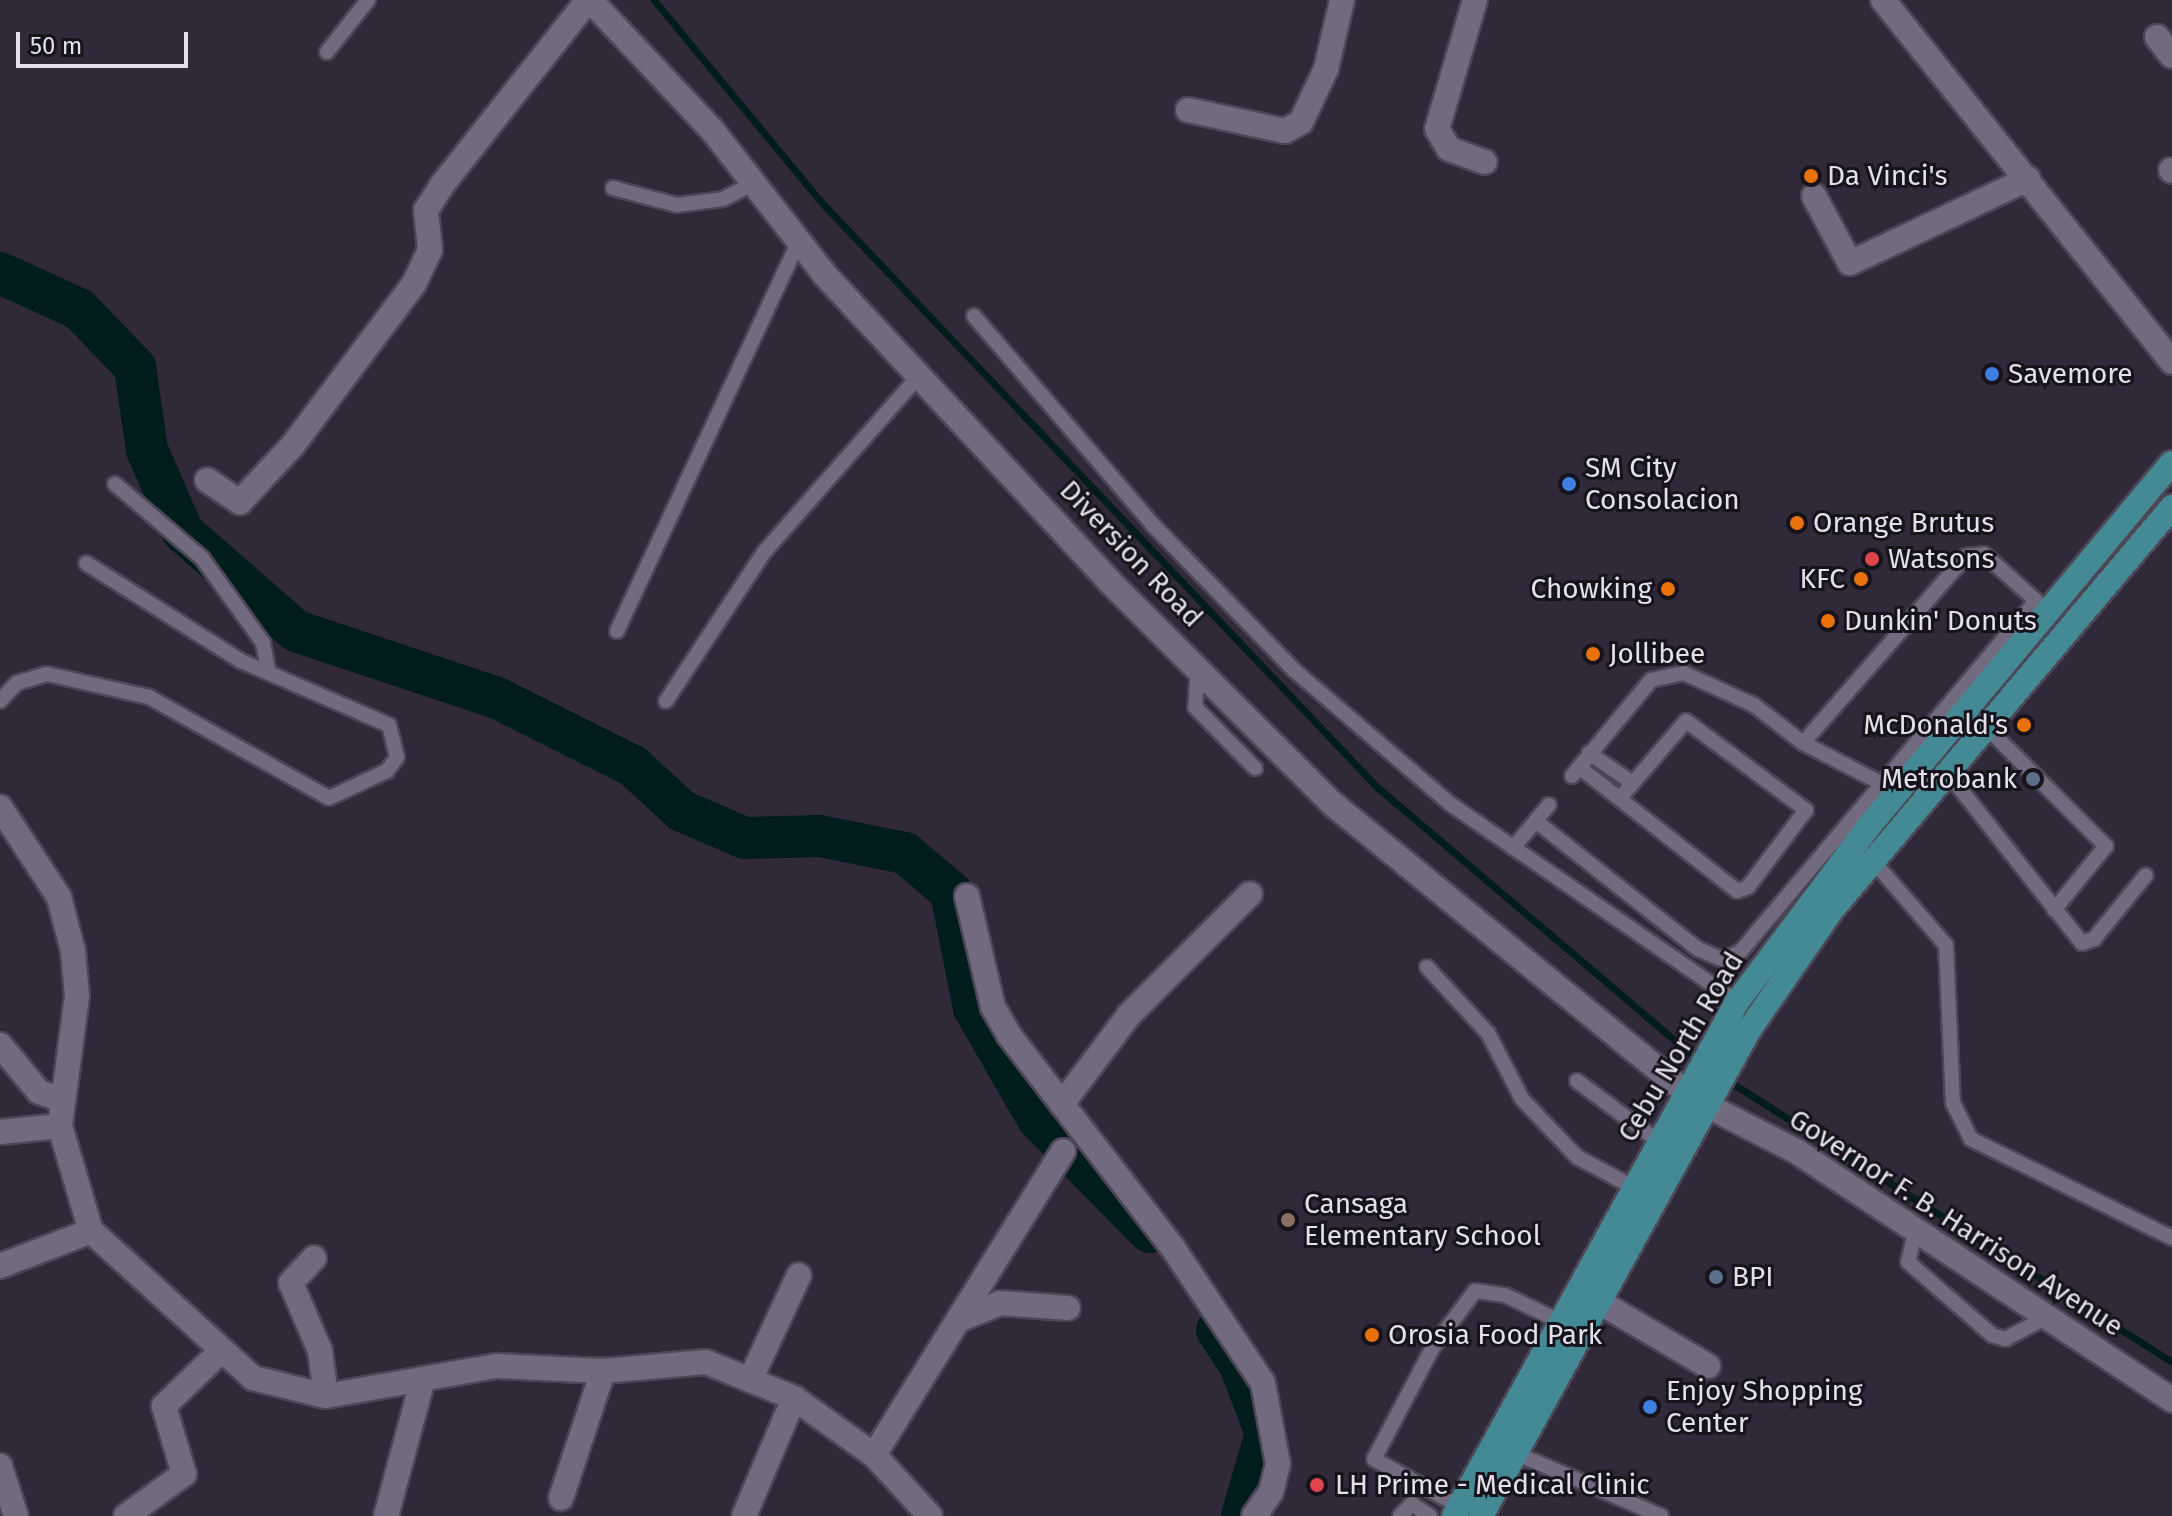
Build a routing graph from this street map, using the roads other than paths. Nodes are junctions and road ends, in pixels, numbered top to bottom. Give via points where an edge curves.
1 (368, 0) edge
2 (589, 0) edge
3 (1342, 0) edge
4 (1475, 0) edge
5 (1883, 0) edge
6 (327, 52) dead end
7 (1188, 110) dead end
8 (1485, 162) dead end
9 (2028, 179) junction
10 (753, 184) junction
11 (613, 188) dead end
12 (1814, 196) dead end
13 (798, 242) junction
14 (974, 316) dead end
15 (2172, 362) edge
16 (918, 377) junction
17 (2172, 463) edge
18 (207, 480) dead end
19 (115, 484) dead end
20 (2172, 507) edge
21 (86, 563) dead end
22 (2043, 606) junction
23 (2071, 629) junction
24 (617, 631) dead end
25 (1198, 668) junction
26 (268, 669) junction
27 (0, 701) edge
28 (666, 701) dead end
29 (1987, 728) junction
30 (1803, 743) junction
31 (1589, 753) junction
32 (1255, 768) dead end
33 (1950, 776) junction
34 (1631, 782) junction
35 (1879, 782) junction
36 (1620, 798) junction
37 (1549, 805) dead end
38 (0, 807) edge
39 (1537, 822) junction
40 (1513, 848) junction
41 (1874, 862) junction
42 (2146, 875) dead end
43 (1250, 894) dead end
44 (967, 896) dead end
45 (2054, 910) junction
46 (1427, 967) dead end
47 (1737, 1002) junction
48 (1725, 1044) junction
49 (0, 1045) edge
50 (1577, 1081) dead end
51 (1698, 1090) junction
52 (62, 1100) junction
53 (1062, 1104) junction
54 (60, 1126) junction
55 (0, 1132) edge
56 (1658, 1141) junction
57 (1063, 1151) dead end
58 (1633, 1187) junction
59 (91, 1231) junction
60 (1915, 1232) junction
61 (2172, 1238) edge
62 (314, 1258) dead end
63 (0, 1266) edge
64 (799, 1275) dead end
65 (1596, 1300) junction
66 (1068, 1308) dead end
67 (2049, 1316) junction
68 (961, 1319) junction
69 (1561, 1322) junction
70 (221, 1351) junction
71 (1708, 1366) dead end
72 (603, 1371) junction
73 (752, 1376) junction
74 (423, 1379) junction
75 (326, 1396) junction
76 (794, 1398) junction
77 (2172, 1400) edge
78 (1515, 1453) junction
79 (874, 1455) junction
80 (0, 1466) edge
81 (561, 1498) dead end
82 (1464, 1513) edge
83 (16, 1516) edge
84 (126, 1516) edge
85 (386, 1516) edge
86 (744, 1516) edge
87 (930, 1516) edge
88 (1254, 1516) edge
89 (1400, 1516) edge
90 (1430, 1516) edge
91 (1661, 1516) edge

1 - 6 lane
2 - 10 street, Diversion Road
2 - 18 street via 442,185 426,210 430,250 414,284 293,445 240,502
3 - 7 street via 1326,69 1301,122 1285,131
4 - 8 street via 1437,129 1449,149
5 - 9 street
9 - 12 street via 1850,263
9 - 15 street
10 - 11 lane via 692,204
10 - 13 street, Diversion Road
13 - 16 street, Diversion Road
13 - 24 lane
14 - 40 lane via 1142,513 1294,670
16 - 25 street, Diversion Road
16 - 28 lane via 765,551
17 - 22 main road, Cebu North Road
19 - 26 lane via 202,558 263,643
20 - 23 main road, Cebu North Road
21 - 26 lane via 241,661
22 - 23 main road
22 - 30 lane via 1984,554 1966,556
22 - 35 lane
22 - 47 main road, Cebu North Road
23 - 29 main road, Cebu North Road
25 - 32 lane via 1195,707
25 - 51 street, Diversion Road via 1334,805
26 - 27 lane via 389,725 398,744 387,771 329,798 149,697 47,674 17,683
29 - 33 main road, Cebu North Road
29 - 45 lane via 2106,846
30 - 31 lane via 1707,679 1665,674 1651,680
30 - 35 lane
31 - 34 lane
31 - 36 lane via 1576,771
33 - 41 main road, Cebu North Road
33 - 45 lane
34 - 36 lane
34 - 36 lane via 1686,721 1804,806 1743,891 1711,877
35 - 39 lane via 1741,951 1724,960 1698,949
37 - 39 lane
38 - 52 street via 59,897 73,951 77,996
39 - 40 lane
40 - 47 lane
41 - 48 main road, Cebu North Road
41 - 61 lane via 1946,945 1953,1103 1971,1139
42 - 45 lane via 2094,939 2075,939
43 - 53 street via 1129,1015
44 - 53 street via 993,1007
46 - 58 lane via 1488,1033 1522,1099 1577,1157
47 - 48 main road, Cebu North Road
48 - 51 main road, Cebu North Road
49 - 52 street via 39,1092
50 - 56 lane
51 - 56 main road, Cebu North Road
51 - 60 street, Governor F. B. Harrison Avenue
51 - 65 main road, Cebu North Road
52 - 54 street
53 - 88 street via 1173,1248 1263,1383 1278,1464 1271,1492
54 - 55 street
54 - 59 street
56 - 58 main road, Cebu North Road
57 - 68 street
58 - 69 main road, Cebu North Road
59 - 63 street
59 - 70 street
60 - 67 street, Governor F. B. Harrison Avenue
60 - 67 lane via 1908,1262 1992,1335 2005,1339
62 - 75 street via 291,1283 320,1351
64 - 73 street
65 - 71 street
65 - 78 main road, Cebu North Road
66 - 68 street via 1000,1303
67 - 77 street, Governor F. B. Harrison Avenue
68 - 79 street
69 - 82 main road, Cebu North Road
69 - 82 lane via 1505,1295 1475,1291 1433,1347 1374,1459
70 - 75 street via 253,1378
70 - 84 street via 164,1406 184,1474
72 - 73 street via 706,1362
72 - 74 street via 497,1366
72 - 81 street
73 - 76 street
74 - 75 street
74 - 85 street
76 - 79 street
76 - 86 street
78 - 82 main road, Cebu North Road
78 - 91 lane
79 - 87 street
80 - 83 street
89 - 90 lane via 1412,1504

